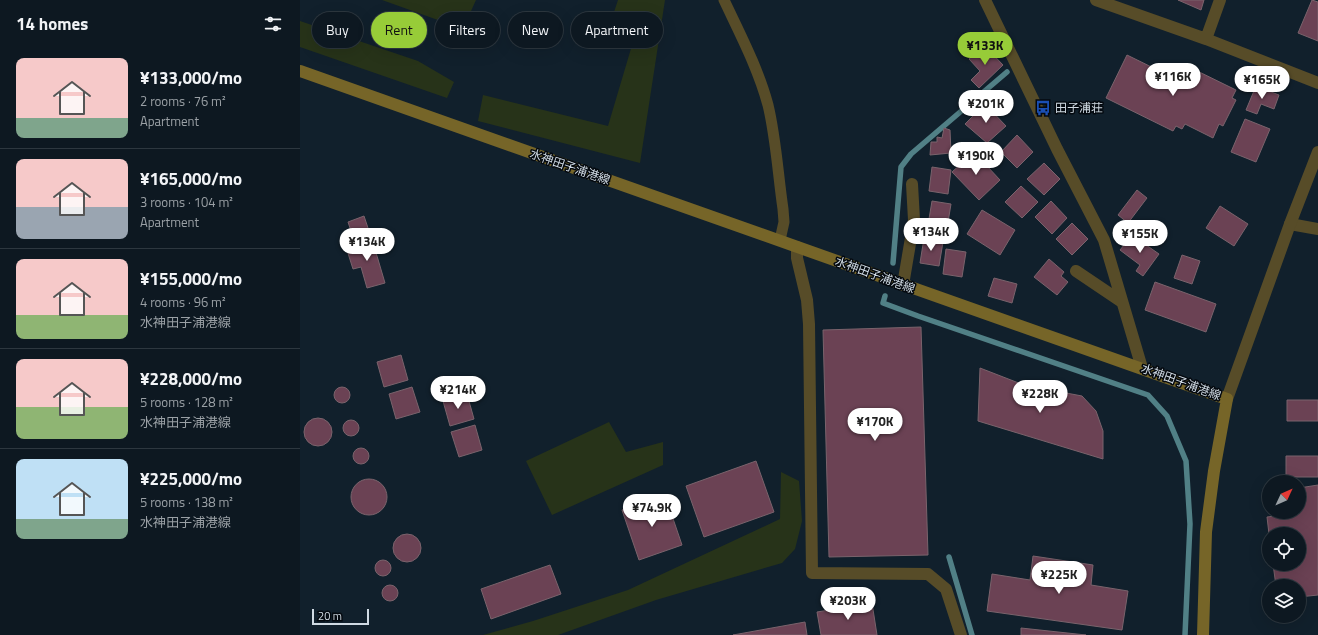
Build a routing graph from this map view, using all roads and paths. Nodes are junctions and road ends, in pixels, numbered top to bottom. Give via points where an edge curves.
1 (724, 0) edge
2 (985, 0) edge
3 (1096, 0) edge
4 (1220, 0) edge
5 (1206, 39) junction
6 (300, 71) edge
7 (1318, 83) edge
8 (1318, 152) edge
9 (912, 184) dead end
10 (1290, 224) junction
11 (1318, 229) edge
12 (780, 240) junction
13 (798, 247) junction
14 (1076, 271) dead end
15 (903, 285) junction
16 (1122, 302) junction
17 (1142, 368) junction
18 (1227, 399) junction
19 (961, 635) edge
20 (1203, 635) edge

1 - 12 lane via 751,59 768,106 783,209 784,222
2 - 16 street via 1104,240
3 - 5 street
4 - 5 street
5 - 7 street
6 - 12 main road, 水神田子浦港線
8 - 10 street
9 - 15 street via 914,220
10 - 11 street
10 - 18 street
12 - 13 main road, 水神田子浦港線
13 - 15 main road, 水神田子浦港線
13 - 19 street via 797,258 807,300 809,324 812,573 928,574 946,589
14 - 16 street
15 - 17 main road, 水神田子浦港線
16 - 17 street
17 - 18 main road, 水神田子浦港線
18 - 20 main road, 水神田子浦港線 via 1206,532

